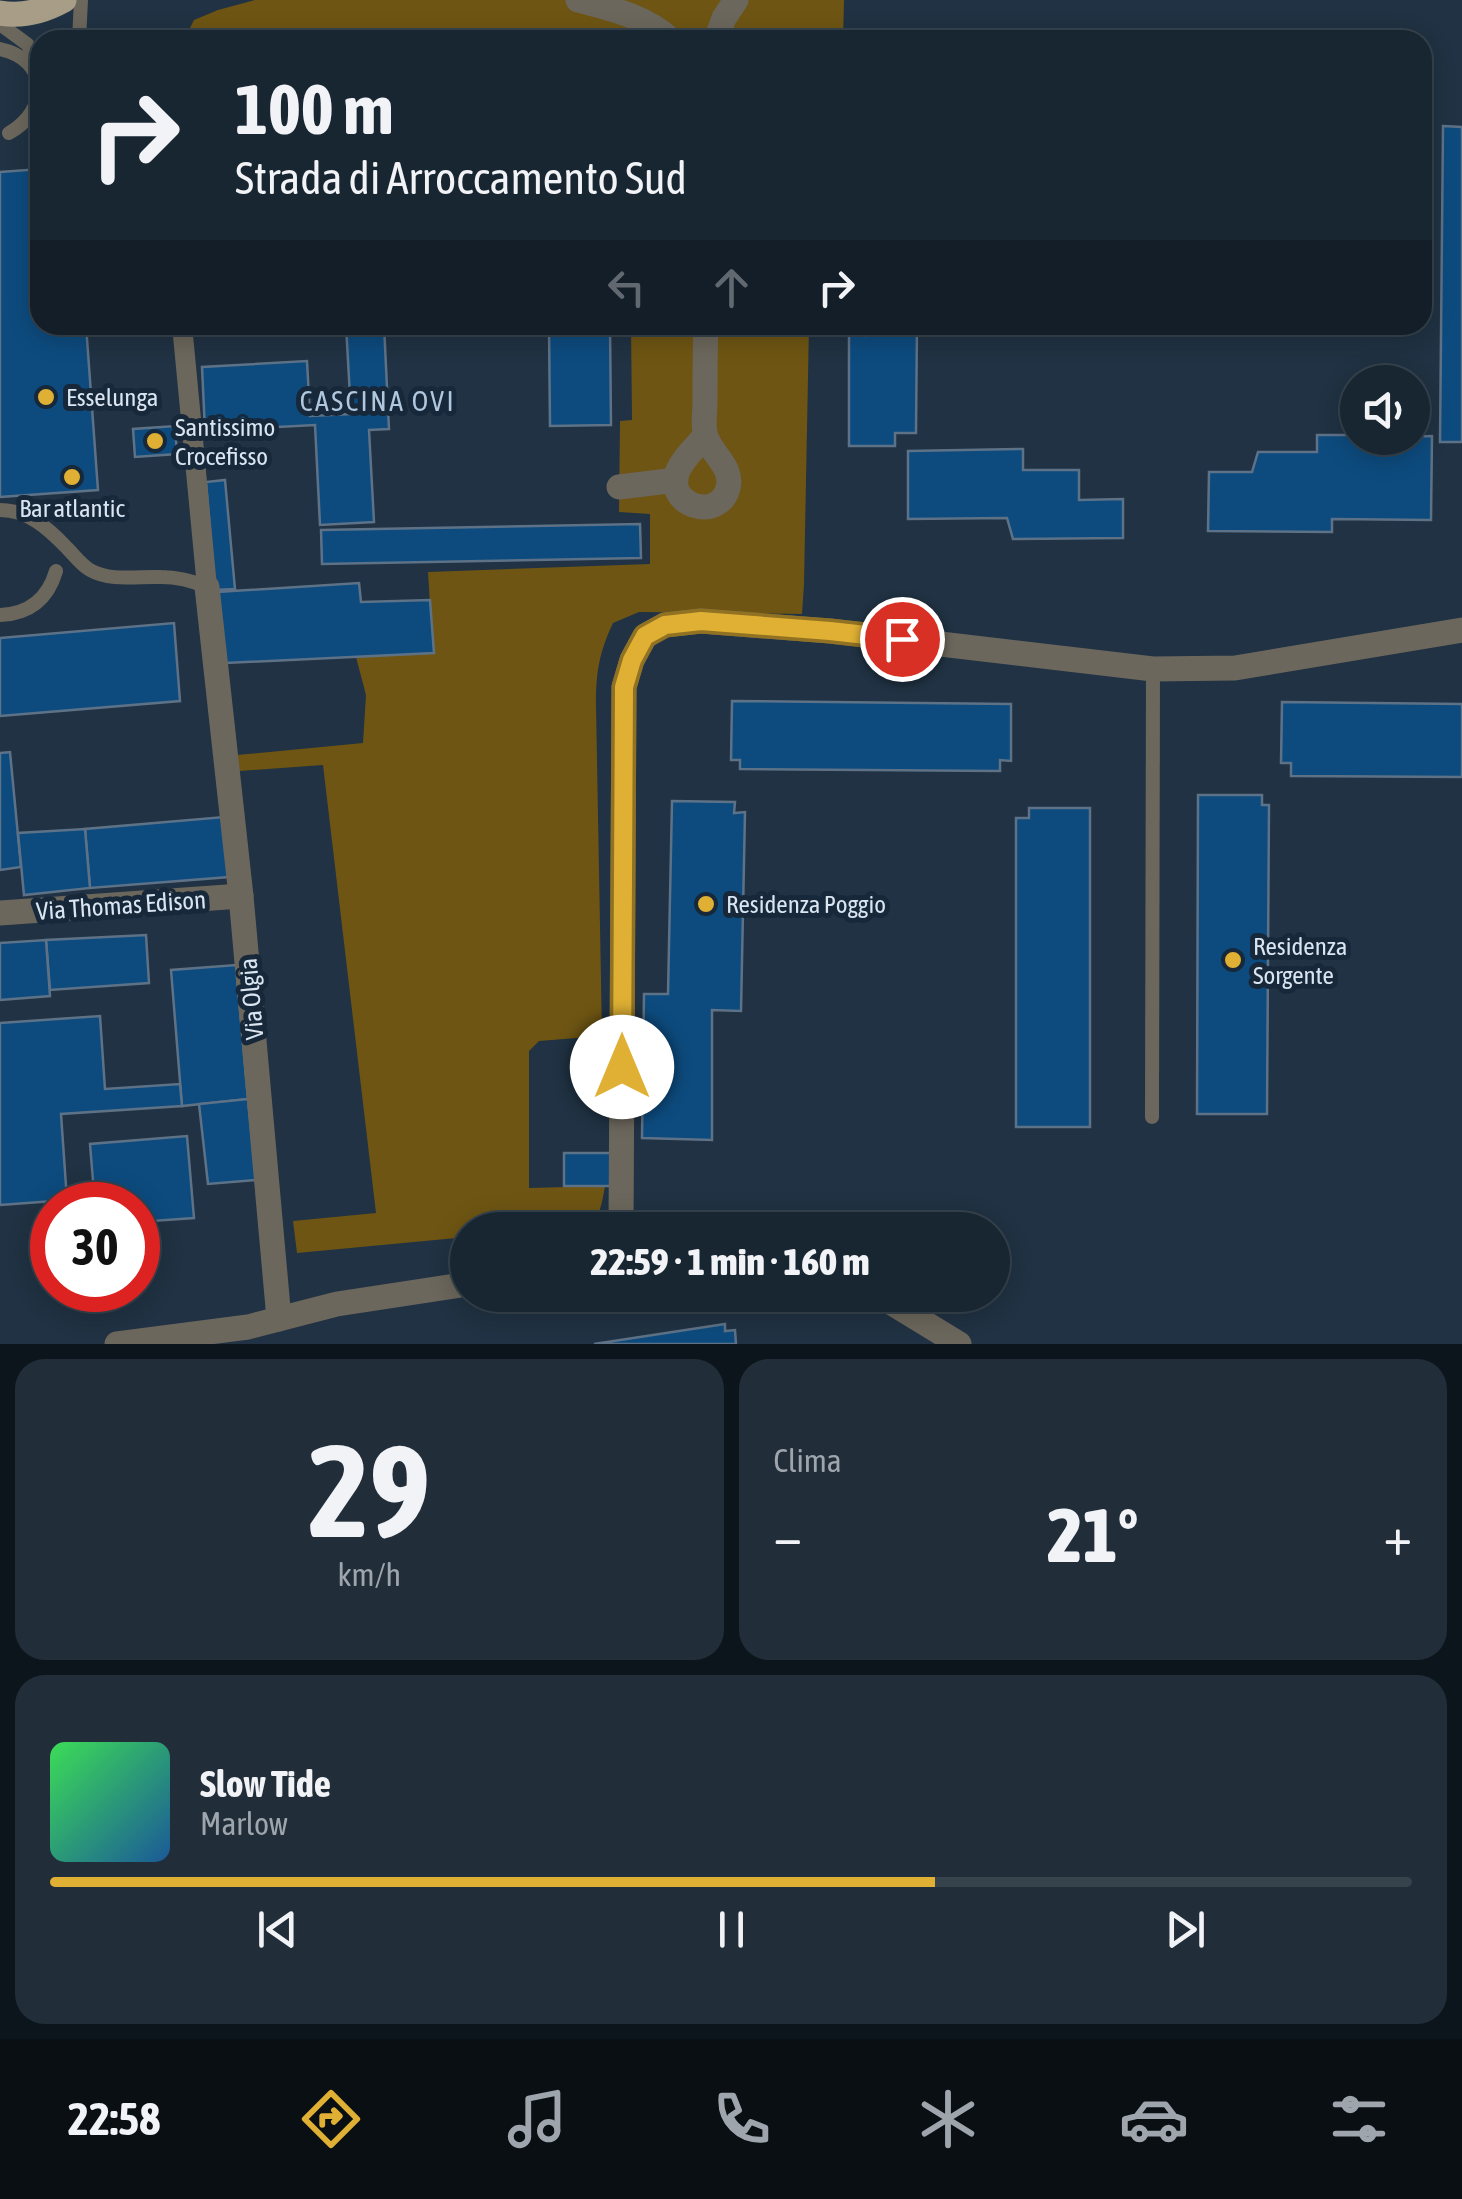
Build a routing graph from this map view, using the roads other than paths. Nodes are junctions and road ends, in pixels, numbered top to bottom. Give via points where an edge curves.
1 (64, 0) edge
2 (80, 0) edge
3 (578, 0) edge
4 (736, 0) edge
5 (0, 13) edge
6 (0, 24) edge
7 (79, 30) edge
8 (659, 30) edge
9 (720, 30) edge
10 (0, 48) edge
11 (30, 49) edge
12 (30, 65) edge
13 (30, 110) edge
14 (4, 134) edge
15 (183, 335) edge
16 (706, 335) edge
17 (705, 436) junction
18 (676, 480) junction
19 (619, 487) dead end
20 (2, 510) edge
21 (56, 571) dead end
22 (207, 587) junction
23 (0, 614) edge
24 (1462, 630) edge
25 (1154, 670) junction
26 (241, 896) junction
27 (0, 914) edge
28 (1152, 1117) dead end
29 (621, 1212) edge
30 (450, 1287) edge
31 (906, 1312) edge
32 (279, 1318) junction
33 (118, 1344) edge
34 (958, 1344) edge

1 - 5 main road via 41,10
2 - 7 lane
3 - 8 street via 625,12
4 - 9 street
6 - 11 lane
10 - 12 lane
13 - 14 lane
15 - 22 street
16 - 17 street
17 - 18 street
17 - 18 street via 727,472 724,498 694,507
18 - 19 street
20 - 22 lane via 50,530 88,570
21 - 23 lane via 33,606
22 - 26 street, Via Olgia
24 - 25 street via 1235,668
25 - 28 lane
25 - 29 street via 701,621 665,625 645,636 624,687
26 - 27 street, Via Thomas Edison
26 - 32 street, Via Olgia
30 - 32 street
31 - 34 street
32 - 33 street

